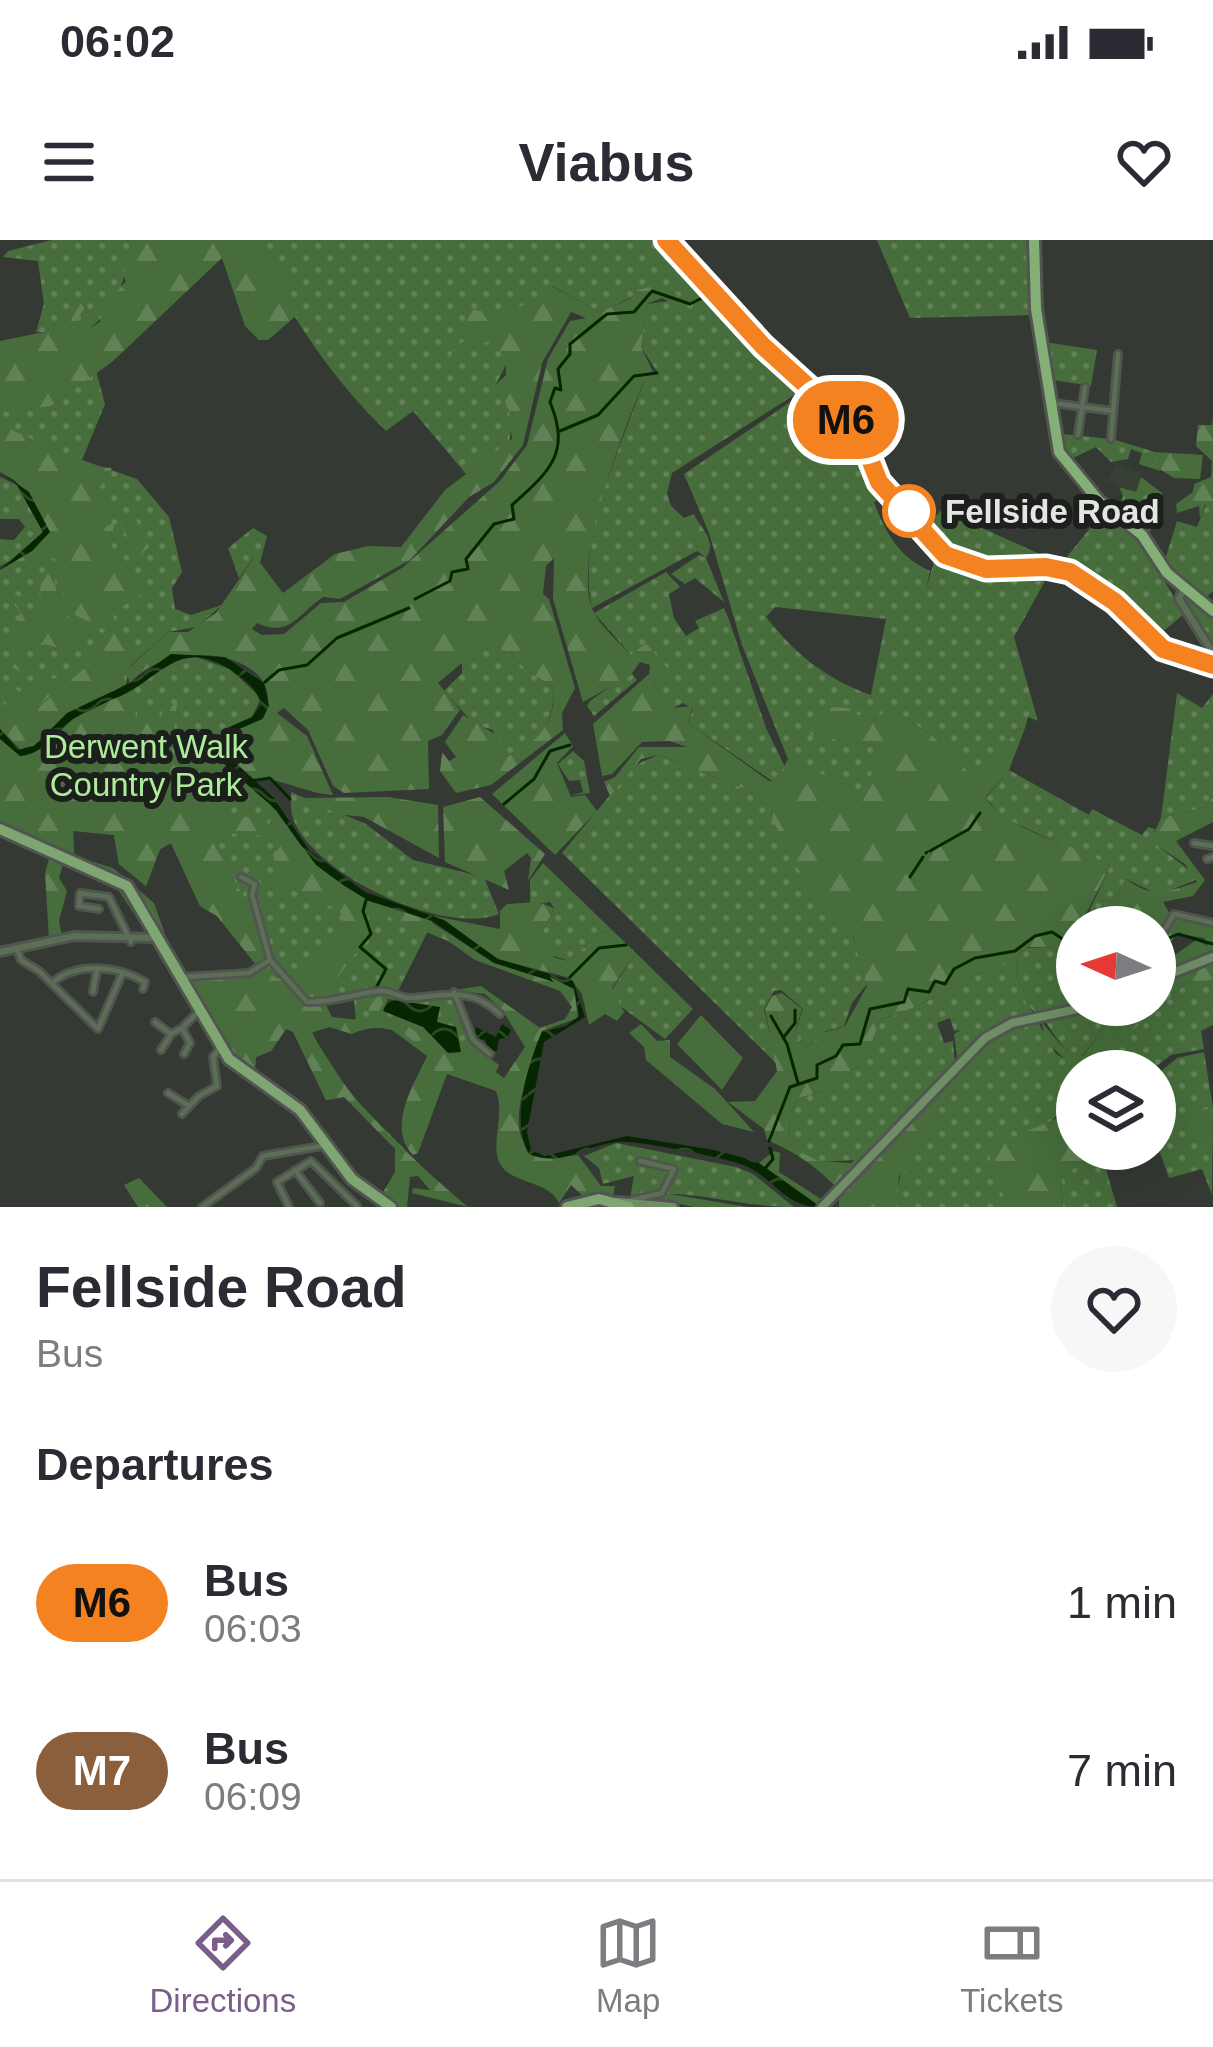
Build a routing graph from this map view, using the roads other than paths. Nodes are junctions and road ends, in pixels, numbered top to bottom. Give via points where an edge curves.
1 (666, 240) edge
2 (1034, 240) edge
3 (1118, 354) dead end
4 (1084, 387) dead end
5 (1047, 402) junction
6 (1082, 406) junction
7 (1113, 411) junction
8 (1078, 435) dead end
9 (1111, 439) dead end
10 (1184, 588) junction
11 (1213, 611) edge
12 (1213, 653) edge
13 (1213, 665) edge
14 (0, 830) edge
15 (1193, 842) dead end
16 (1213, 846) edge
17 (241, 877) dead end
18 (98, 909) dead end
19 (1176, 914) edge
20 (1213, 923) edge
21 (157, 938) junction
22 (131, 942) junction
23 (17, 949) junction
24 (0, 952) edge
25 (1213, 957) edge
26 (266, 962) junction
27 (97, 970) junction
28 (1176, 972) edge
29 (122, 974) junction
30 (179, 978) junction
31 (52, 982) junction
32 (143, 988) dead end
33 (93, 992) dead end
34 (454, 992) junction
35 (199, 1011) junction
36 (500, 1014) dead end
37 (1056, 1014) edge
38 (155, 1022) dead end
39 (182, 1028) junction
40 (98, 1029) junction
41 (171, 1034) junction
42 (103, 1039) dead end
43 (190, 1043) junction
44 (221, 1047) junction
45 (198, 1048) dead end
46 (161, 1050) dead end
47 (184, 1054) dead end
48 (490, 1054) dead end
49 (168, 1093) dead end
50 (190, 1106) junction
51 (182, 1114) dead end
52 (328, 1145) junction
53 (640, 1161) dead end
54 (295, 1170) junction
55 (366, 1192) junction
56 (626, 1202) edge
57 (320, 1203) dead end
58 (823, 1205) edge
59 (202, 1207) edge
60 (289, 1207) edge
61 (356, 1207) edge
62 (391, 1207) edge
63 (568, 1207) edge
64 (673, 1207) edge

1 - 13 street via 763,346 860,434 879,482 945,555 986,569 1070,572 1163,649
2 - 5 highway
3 - 7 street
4 - 6 street
5 - 6 street
5 - 10 highway via 1060,455
6 - 7 street
6 - 8 street
7 - 9 street
10 - 11 highway
10 - 12 street via 1179,599
14 - 21 main road via 127,886
15 - 16 street
17 - 26 street via 255,884
18 - 22 street via 79,906 80,893 109,898
19 - 20 street
21 - 22 street
21 - 30 main road
22 - 23 street via 74,937
23 - 24 street
23 - 31 street via 22,962
25 - 28 main road
26 - 30 street via 249,973
26 - 34 street via 307,1002
27 - 29 street
27 - 31 street via 74,968
27 - 33 street
29 - 32 street via 145,982
29 - 40 street
30 - 35 main road
31 - 40 street
34 - 36 street via 475,995
34 - 48 street via 473,1040
35 - 39 street
35 - 44 main road
37 - 58 main road via 985,1038
38 - 41 street
39 - 41 street
39 - 43 street
40 - 42 street
41 - 46 street
43 - 45 street
43 - 47 street
44 - 50 street via 212,1060 219,1084
44 - 52 main road via 300,1110
49 - 50 street
50 - 51 street
52 - 55 main road
52 - 59 street via 263,1156
53 - 56 street via 674,1169 662,1193
54 - 57 street
54 - 60 street via 277,1186
54 - 61 street via 319,1163
55 - 61 street
55 - 62 main road
56 - 63 main road
56 - 64 main road

